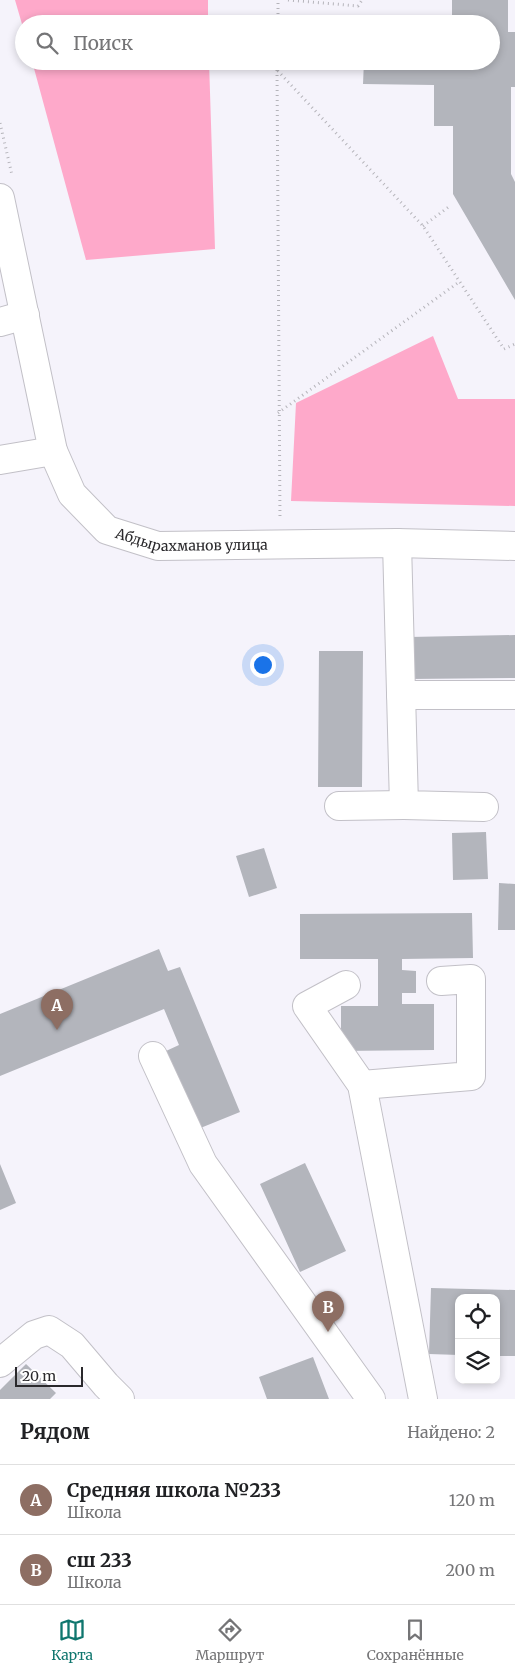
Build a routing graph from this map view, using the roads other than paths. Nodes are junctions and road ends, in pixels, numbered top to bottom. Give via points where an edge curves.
1 (6, 188) edge
2 (12, 318) edge
3 (53, 451) junction
4 (0, 460) edge
5 (397, 542) junction
6 (515, 546) edge
7 (401, 695) junction
8 (515, 695) edge
9 (404, 804) junction
10 (339, 806) dead end
11 (484, 807) dead end
12 (441, 981) dead end
13 (346, 985) dead end
14 (153, 1056) dead end
15 (362, 1085) junction
16 (0, 1363) edge
17 (120, 1399) edge
18 (371, 1399) edge
19 (423, 1399) edge

1 - 2 street, Абдырахманов улица
2 - 3 street, Абдырахманов улица
3 - 4 street
3 - 5 street, Абдырахманов улица via 72,494 107,530 158,546
5 - 6 street, Абдырахманов улица
5 - 7 street
7 - 8 street
7 - 9 street
9 - 10 street
9 - 11 street
12 - 15 street via 471,979 471,1076
13 - 15 street via 307,1006
14 - 18 street via 203,1164
15 - 19 street
16 - 17 street via 34,1335 49,1330 72,1345

